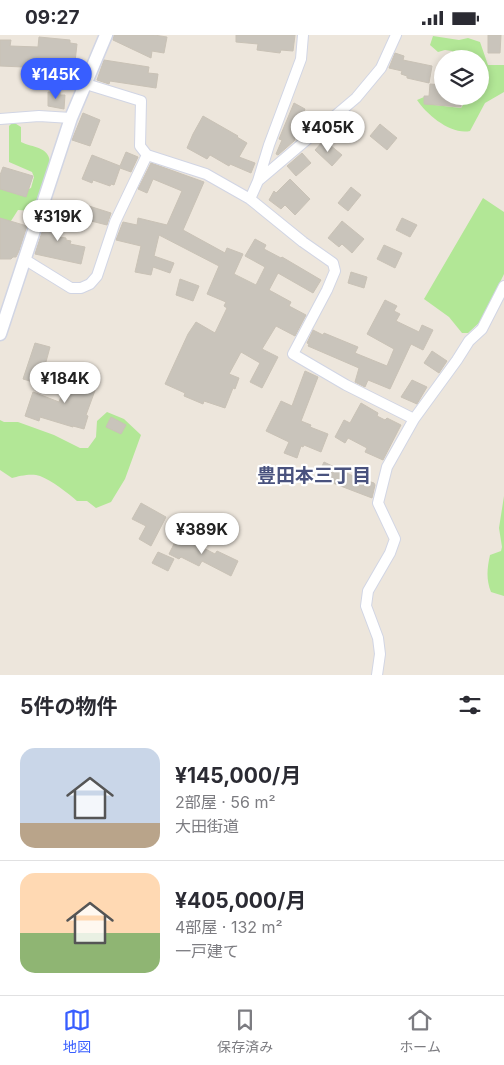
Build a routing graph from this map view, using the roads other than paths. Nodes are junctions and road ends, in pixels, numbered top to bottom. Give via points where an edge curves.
1 (106, 35) edge
2 (303, 35) edge
3 (396, 35) edge
4 (86, 84) junction
5 (71, 118) junction
6 (0, 119) edge
7 (147, 155) junction
8 (258, 181) junction
9 (250, 199) junction
10 (24, 259) junction
11 (504, 286) edge
12 (0, 334) edge
13 (414, 419) junction
14 (377, 675) edge

1 - 4 street
2 - 8 street via 301,59
3 - 8 street via 381,68 356,98
4 - 5 street
4 - 7 street via 141,101 140,146
5 - 6 street
5 - 10 street
7 - 9 street via 206,174
7 - 10 street via 115,222 97,276 90,284 71,288
8 - 9 street
9 - 13 street via 333,263 335,271 327,290 293,354
10 - 12 street
11 - 13 street via 482,329 469,341
13 - 14 street via 387,467 378,503 395,539 368,591 366,606 378,638

